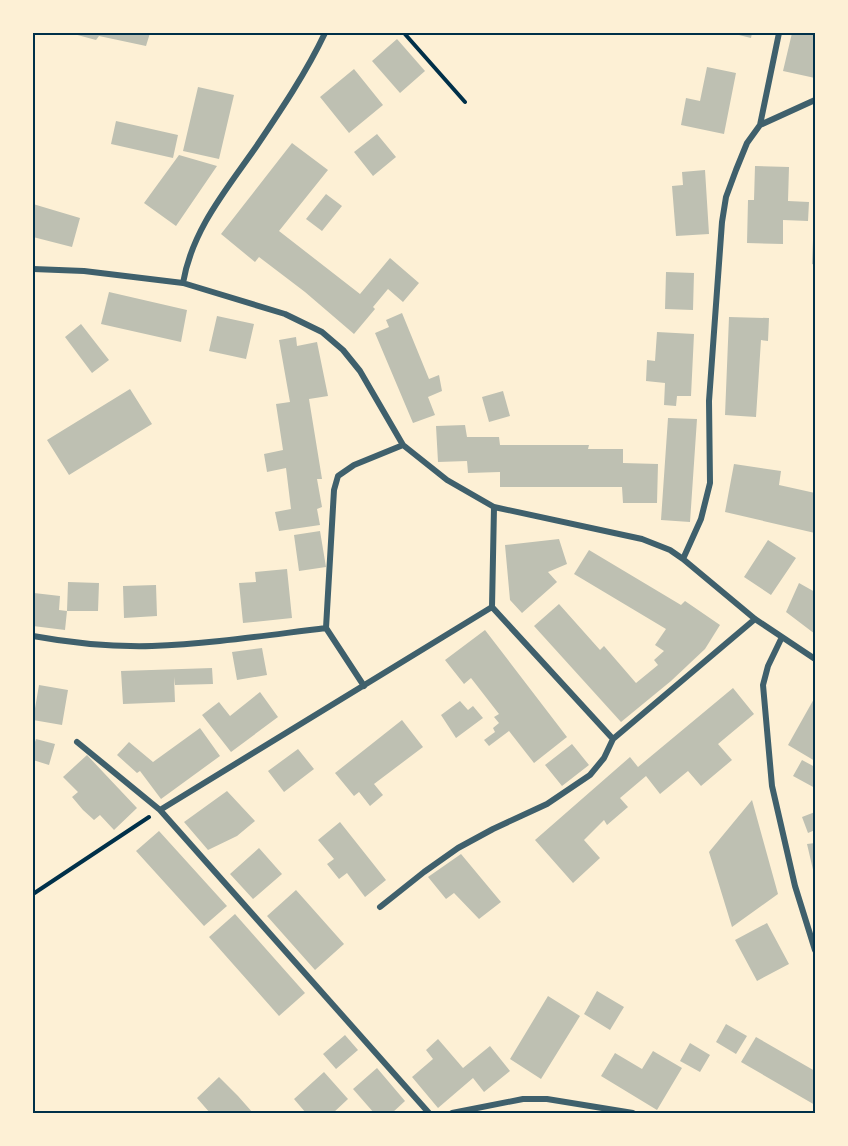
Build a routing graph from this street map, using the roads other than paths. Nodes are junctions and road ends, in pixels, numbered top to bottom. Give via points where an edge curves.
1 (326, 33) edge
2 (779, 33) edge
3 (815, 100) edge
4 (760, 125) junction
5 (33, 269) edge
6 (183, 283) junction
7 (403, 445) junction
8 (494, 507) junction
9 (683, 559) junction
10 (492, 607) junction
11 (755, 619) junction
12 (326, 628) junction
13 (33, 636) edge
14 (782, 637) junction
15 (815, 659) edge
16 (364, 686) junction
17 (613, 739) junction
18 (77, 742) dead end
19 (160, 810) junction
20 (380, 907) dead end
21 (815, 950) edge
22 (429, 1113) edge
23 (452, 1113) edge
24 (633, 1113) edge

1 - 6 street via 290,97 200,229
2 - 4 street
3 - 4 street
4 - 9 street via 747,143 726,197 709,401 710,483 701,519
5 - 6 street
6 - 7 street via 285,314 322,332 360,371
7 - 8 street via 447,480
7 - 12 street via 354,465 338,476
8 - 9 street via 642,539
8 - 10 street
9 - 11 street
10 - 16 street
10 - 17 street
11 - 14 street
11 - 17 street
12 - 13 street via 149,646
12 - 16 street
14 - 15 street
14 - 21 street via 763,685 772,786 795,886
16 - 19 street
17 - 20 street via 590,775 547,804 458,848
18 - 19 street
19 - 22 street
23 - 24 street via 523,1099 547,1099

